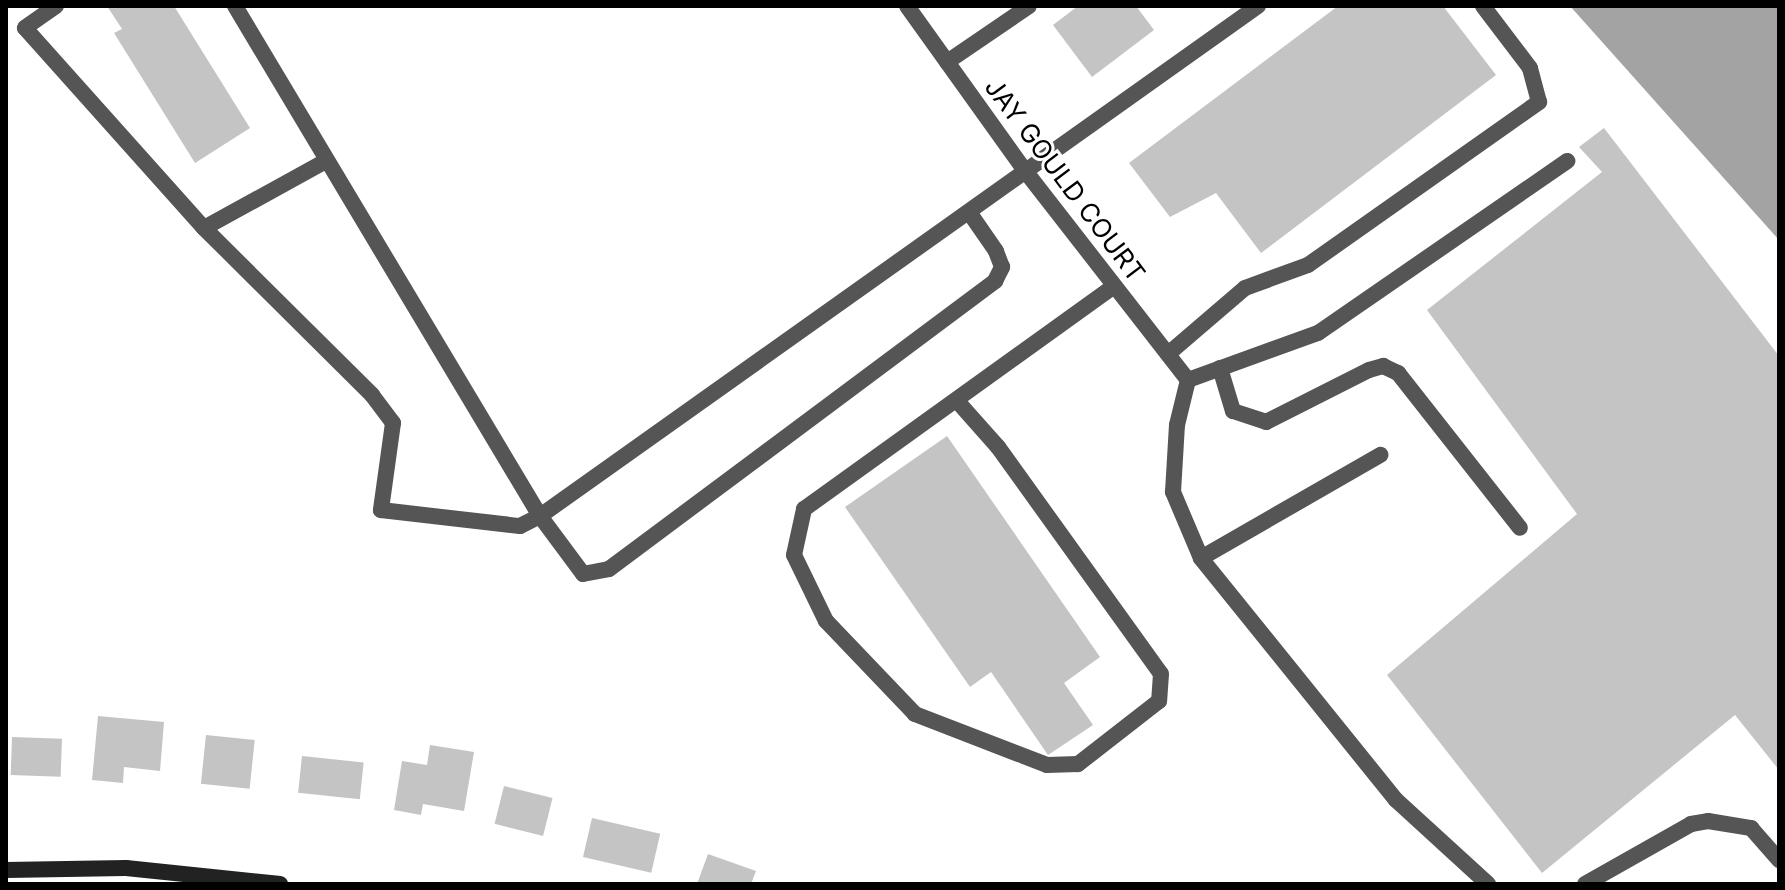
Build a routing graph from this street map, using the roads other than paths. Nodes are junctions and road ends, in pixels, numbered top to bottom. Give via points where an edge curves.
1 (56, 6) edge
2 (235, 6) edge
3 (907, 6) edge
4 (1029, 6) edge
5 (1258, 6) edge
6 (1483, 6) edge
7 (947, 62) junction
8 (326, 161) junction
9 (1567, 161) dead end
10 (1026, 172) junction
11 (969, 212) junction
12 (204, 228) junction
13 (1114, 286) junction
14 (1168, 354) junction
15 (1220, 368) junction
16 (1188, 380) junction
17 (958, 402) junction
18 (1380, 455) dead end
19 (540, 516) junction
20 (1520, 528) dead end
21 (1201, 558) junction
22 (1779, 860) edge
23 (6, 870) edge
24 (280, 884) edge
25 (1488, 884) edge
26 (1585, 884) edge

1 - 12 street via 25,28
2 - 8 street
3 - 7 street, JAY GOULD COURT
4 - 7 street
5 - 10 street
6 - 14 street via 1530,68 1539,102 1308,265 1245,288
7 - 10 street, JAY GOULD COURT
8 - 12 street
8 - 19 street
9 - 15 street via 1318,333
10 - 11 street
10 - 13 street, JAY GOULD COURT
11 - 19 street
11 - 19 street via 999,259 1002,267 995,281 609,569 583,574
12 - 19 street via 372,395 393,423 381,510 520,526
13 - 14 street, JAY GOULD COURT
13 - 17 street
14 - 16 street, JAY GOULD COURT
15 - 16 street
15 - 20 street via 1233,411 1266,422 1369,370 1383,366 1398,373
16 - 21 street via 1177,425 1173,492
17 - 17 street via 804,509 794,555 826,621 915,714 1047,765 1078,764 1159,701 1161,674 998,447
18 - 21 street
21 - 25 street via 1396,800
22 - 26 street via 1751,828 1708,821 1691,824
23 - 24 street via 126,868

